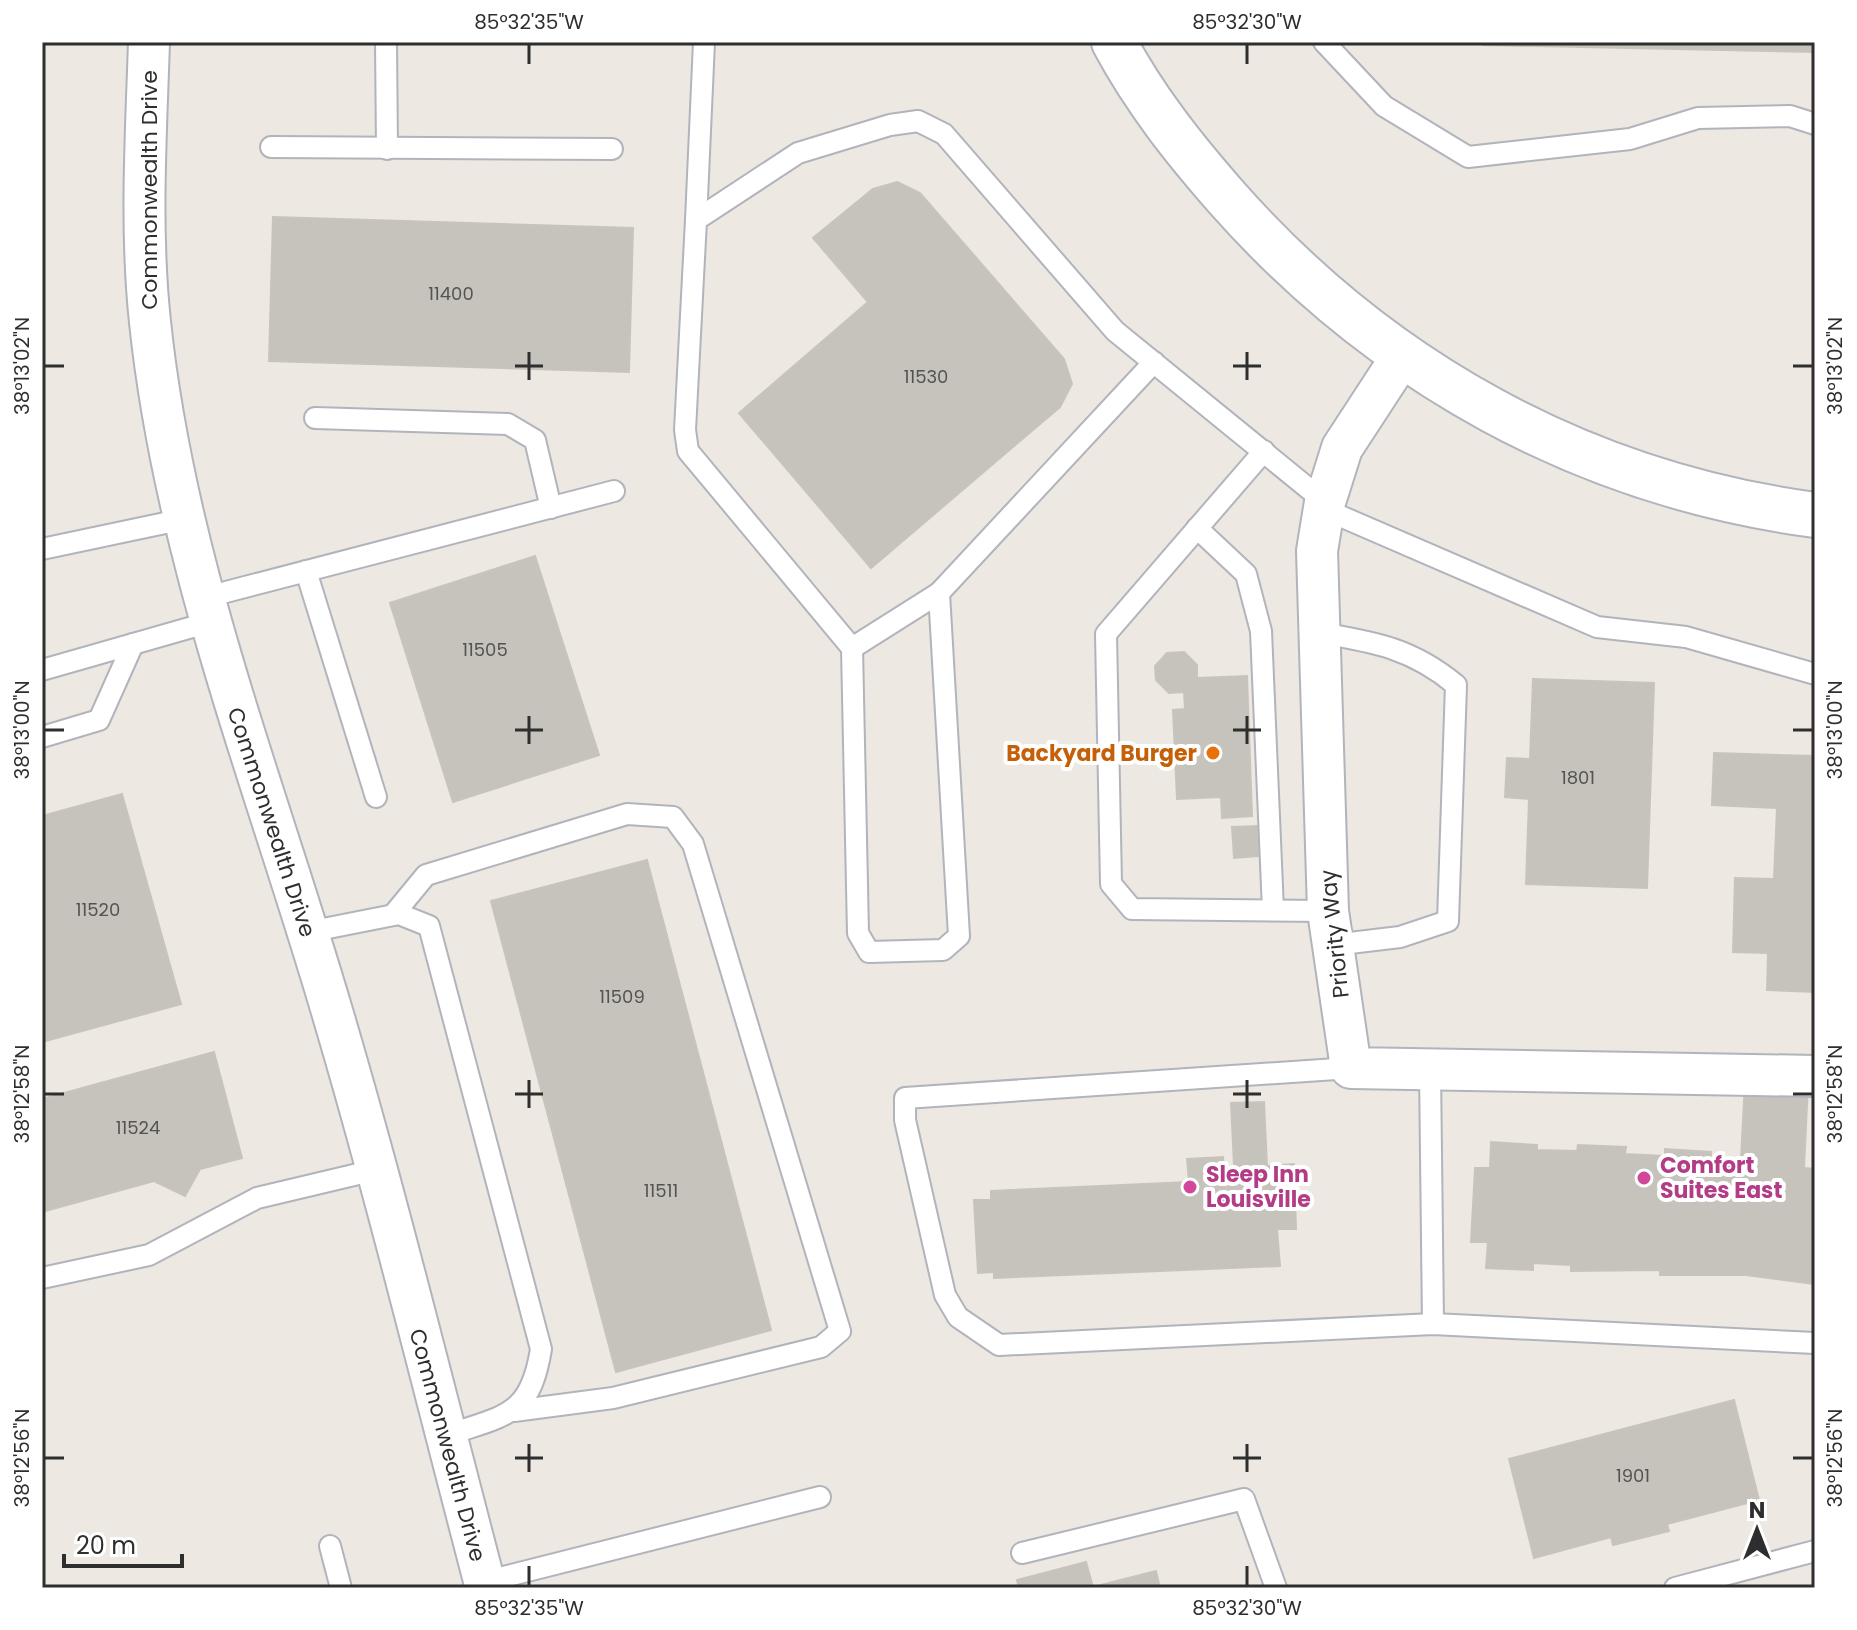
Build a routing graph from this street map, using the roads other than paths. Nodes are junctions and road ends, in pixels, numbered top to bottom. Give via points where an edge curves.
1 (149, 42) edge
2 (386, 42) edge
3 (704, 42) edge
4 (1114, 42) edge
5 (1324, 42) edge
6 (1815, 124) edge
7 (271, 147) dead end
8 (387, 149) junction
9 (612, 149) dead end
10 (696, 220) junction
11 (1402, 356) junction
12 (1154, 362) junction
13 (315, 418) dead end
14 (1264, 451) junction
15 (614, 491) dead end
16 (1324, 505) junction
17 (551, 508) junction
18 (1815, 515) edge
19 (184, 519) junction
20 (1197, 528) junction
21 (42, 549) edge
22 (306, 571) junction
23 (939, 593) junction
24 (206, 610) junction
25 (1321, 633) junction
26 (133, 644) junction
27 (852, 648) junction
28 (42, 670) edge
29 (1815, 674) edge
30 (42, 737) edge
31 (376, 797) dead end
32 (1273, 910) junction
33 (393, 915) junction
34 (1330, 928) junction
35 (308, 932) junction
36 (1351, 1068) junction
37 (1430, 1069) junction
38 (1815, 1076) edge
39 (375, 1170) junction
40 (42, 1278) edge
41 (1433, 1324) junction
42 (1815, 1343) edge
43 (514, 1411) junction
44 (445, 1436) junction
45 (820, 1497) dead end
46 (330, 1546) dead end
47 (1815, 1551) edge
48 (1022, 1553) dead end
49 (485, 1585) edge
50 (341, 1588) edge
51 (1276, 1588) edge
52 (1675, 1588) edge

1 - 19 street, Commonwealth Drive via 144,214 150,319
2 - 8 lane
3 - 10 lane
4 - 11 street via 1178,142 1278,256
5 - 6 lane via 1384,106 1468,157 1630,139 1698,118 1790,116
7 - 8 lane
8 - 9 lane
10 - 12 lane via 798,153 918,121 944,134 1115,331
10 - 27 lane via 688,451
11 - 16 street, Priority Way via 1342,448
11 - 18 street via 1497,415 1588,457 1712,496
12 - 14 lane
12 - 23 lane
13 - 17 lane via 508,424 535,440
14 - 16 lane
14 - 20 lane
15 - 17 lane
16 - 25 street, Priority Way via 1317,551
16 - 29 lane via 1597,627 1686,637
17 - 22 lane
19 - 21 lane
19 - 24 street, Commonwealth Drive
20 - 32 lane via 1246,574 1261,631
20 - 32 lane via 1106,634 1111,884 1132,909
22 - 24 lane
22 - 31 lane
23 - 27 lane
23 - 27 lane via 959,936 943,950 869,952 858,933
24 - 26 lane
24 - 35 street, Commonwealth Drive
25 - 34 street, Priority Way
25 - 34 lane via 1377,643 1428,662 1456,685 1448,921 1400,937
26 - 28 lane
26 - 30 lane via 99,720
32 - 34 lane
33 - 35 lane
33 - 43 lane via 429,926 541,1349 536,1381
33 - 43 lane via 426,875 627,814 673,817 693,844 840,1331 821,1347 628,1395
34 - 36 street, Priority Way
35 - 39 street, Commonwealth Drive
36 - 37 street
36 - 41 lane via 905,1098 905,1120 945,1295 958,1317 999,1345
37 - 38 street
37 - 41 lane
39 - 40 lane via 257,1198 149,1255
39 - 44 street, Commonwealth Drive
41 - 42 lane
43 - 44 lane
44 - 49 street, Commonwealth Drive
45 - 49 lane
46 - 50 lane
47 - 52 lane
48 - 51 lane via 1244,1499

